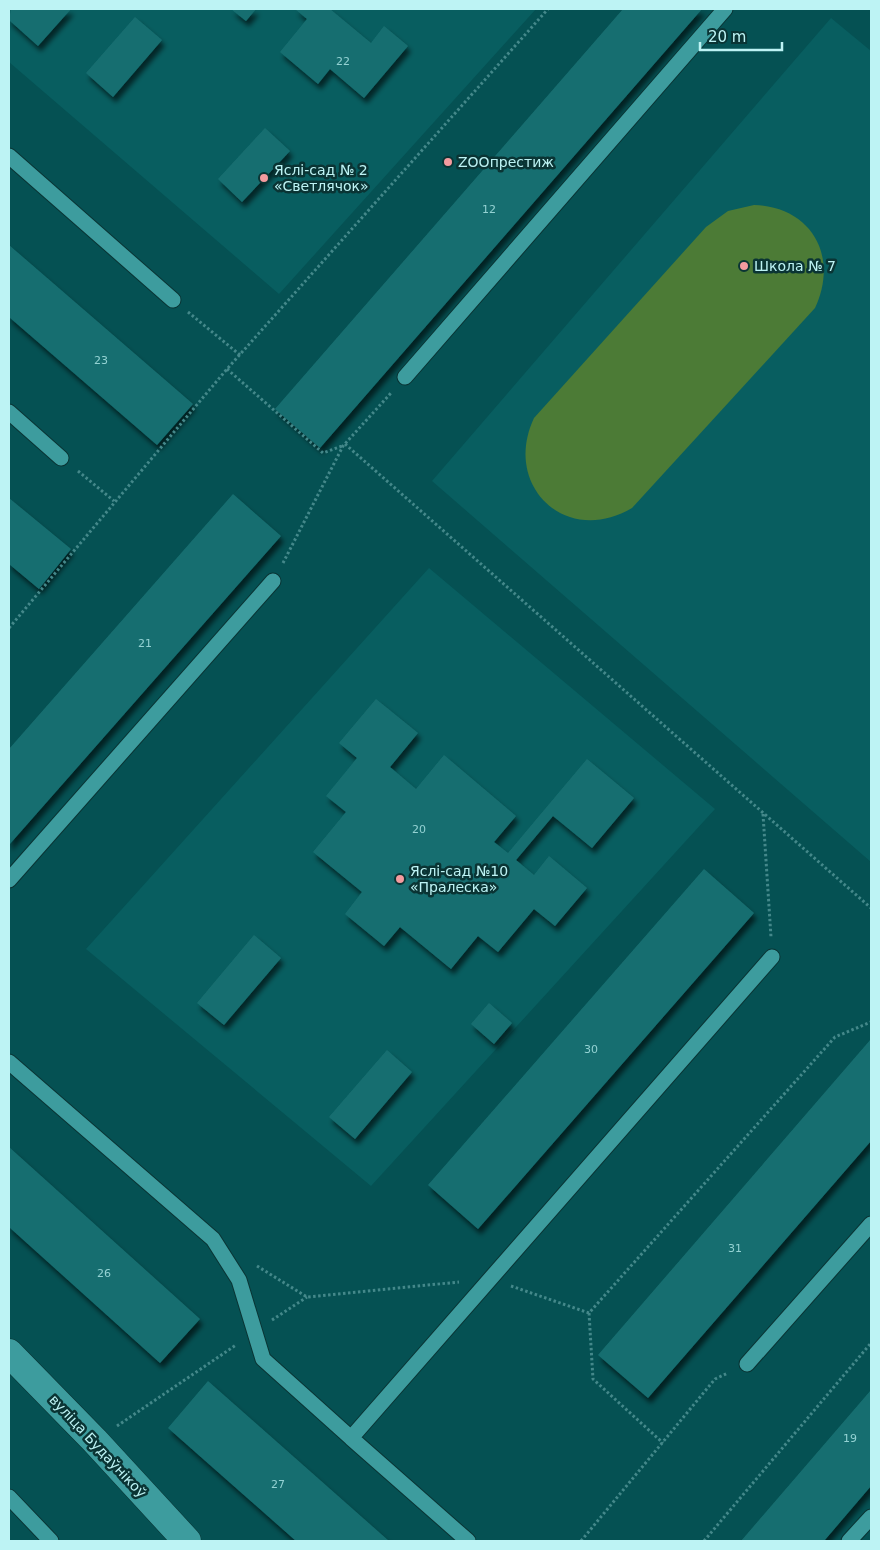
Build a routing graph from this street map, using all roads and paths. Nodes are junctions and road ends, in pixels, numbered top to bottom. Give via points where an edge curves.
1 (548, 9) edge
2 (725, 9) edge
3 (9, 156) edge
4 (173, 300) joint
5 (240, 355) junction
6 (227, 370) junction
7 (405, 377) joint
8 (9, 412) edge
9 (344, 445) junction
10 (61, 458) joint
11 (114, 501) junction
12 (273, 581) joint
13 (9, 628) edge
14 (763, 813) junction
15 (9, 880) edge
16 (871, 908) edge
17 (772, 957) joint
18 (9, 1062) edge
19 (871, 1224) edge
20 (307, 1297) dead end
21 (589, 1313) dead end
22 (255, 1332) junction
23 (871, 1343) edge
24 (9, 1353) edge
25 (747, 1364) joint
26 (351, 1438) junction
27 (95, 1441) junction
28 (663, 1443) junction
29 (9, 1497) edge
30 (871, 1517) edge
31 (51, 1541) edge
32 (187, 1541) edge
33 (468, 1541) edge
34 (581, 1541) edge
35 (704, 1541) edge
36 (850, 1541) edge

1 - 5 path
2 - 7 lane
3 - 4 lane
4 - 5 path
5 - 6 path
6 - 9 path via 323,453
6 - 11 path
7 - 9 path
8 - 10 lane
9 - 12 path
9 - 14 path
10 - 11 path
11 - 13 path
12 - 15 lane
14 - 16 path
14 - 17 path
17 - 26 lane
18 - 22 lane via 213,1239 238,1280
19 - 25 lane
20 - 22 path
21 - 28 path via 592,1379
22 - 26 lane via 263,1359
22 - 27 path
23 - 35 path
24 - 27 street, вуліца Будаўнікоў
25 - 28 path via 715,1379
26 - 33 lane
27 - 32 street, вуліца Будаўнікоў
28 - 34 path
29 - 31 lane
30 - 36 lane

